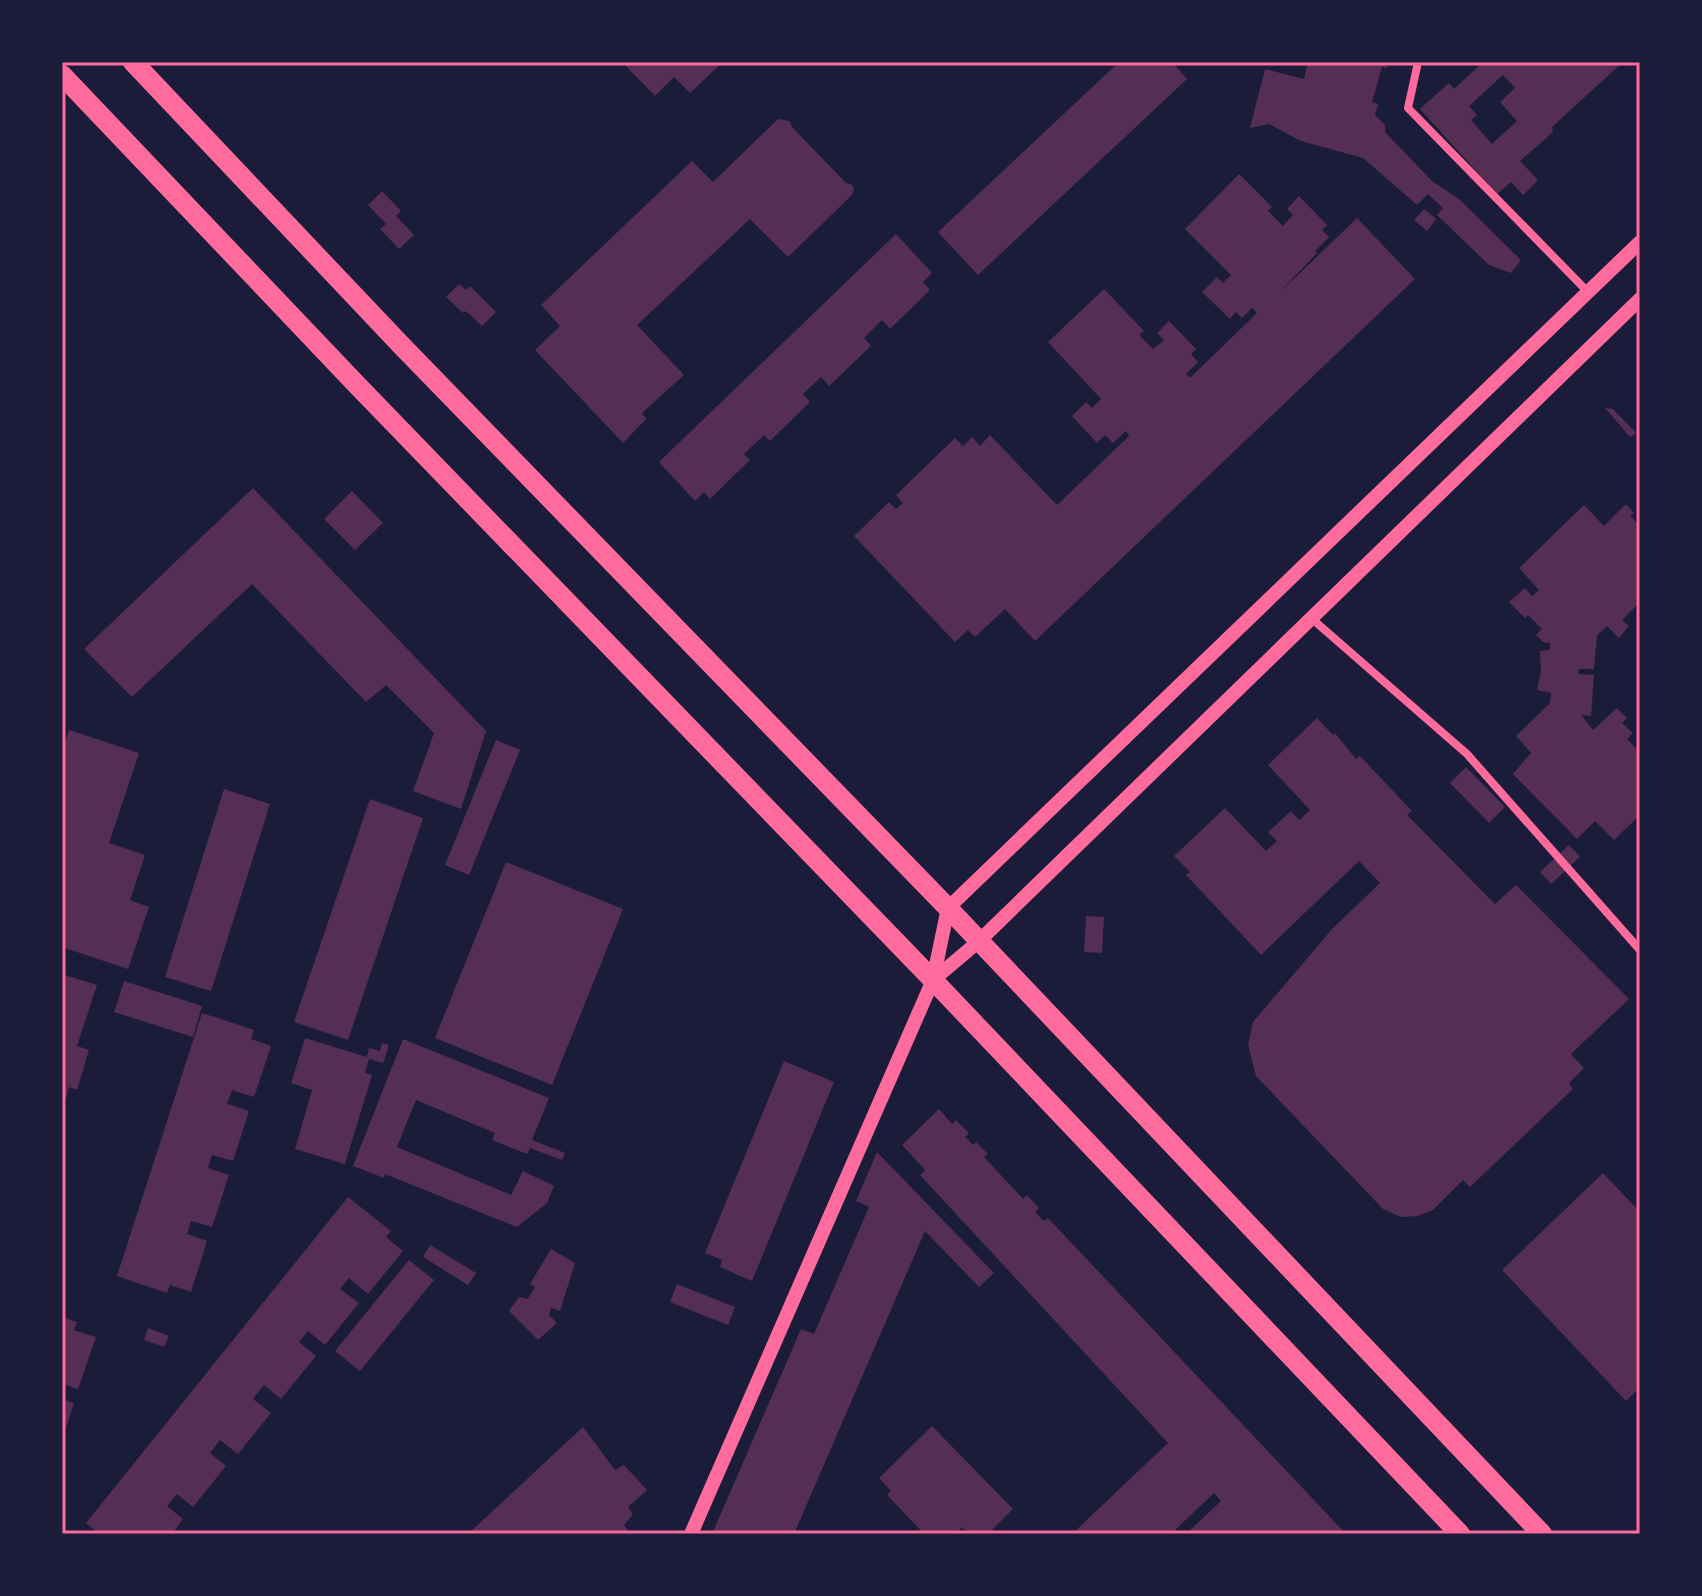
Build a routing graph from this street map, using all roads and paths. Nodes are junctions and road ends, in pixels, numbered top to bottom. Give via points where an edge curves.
1 (133, 62) edge
2 (1418, 62) edge
3 (62, 75) edge
4 (1640, 242) edge
5 (1587, 291) junction
6 (1640, 299) edge
7 (1311, 618) junction
8 (948, 908) junction
9 (978, 942) junction
10 (1640, 950) edge
11 (933, 980) junction
12 (691, 1534) edge
13 (1460, 1534) edge
14 (1542, 1534) edge

1 - 8 main road
2 - 5 street via 1408,108
3 - 11 main road
4 - 5 street
5 - 8 street
6 - 7 street
7 - 9 street
7 - 10 street via 1467,754
8 - 9 main road
8 - 11 street
9 - 11 street
9 - 14 main road
11 - 12 street
11 - 13 main road

